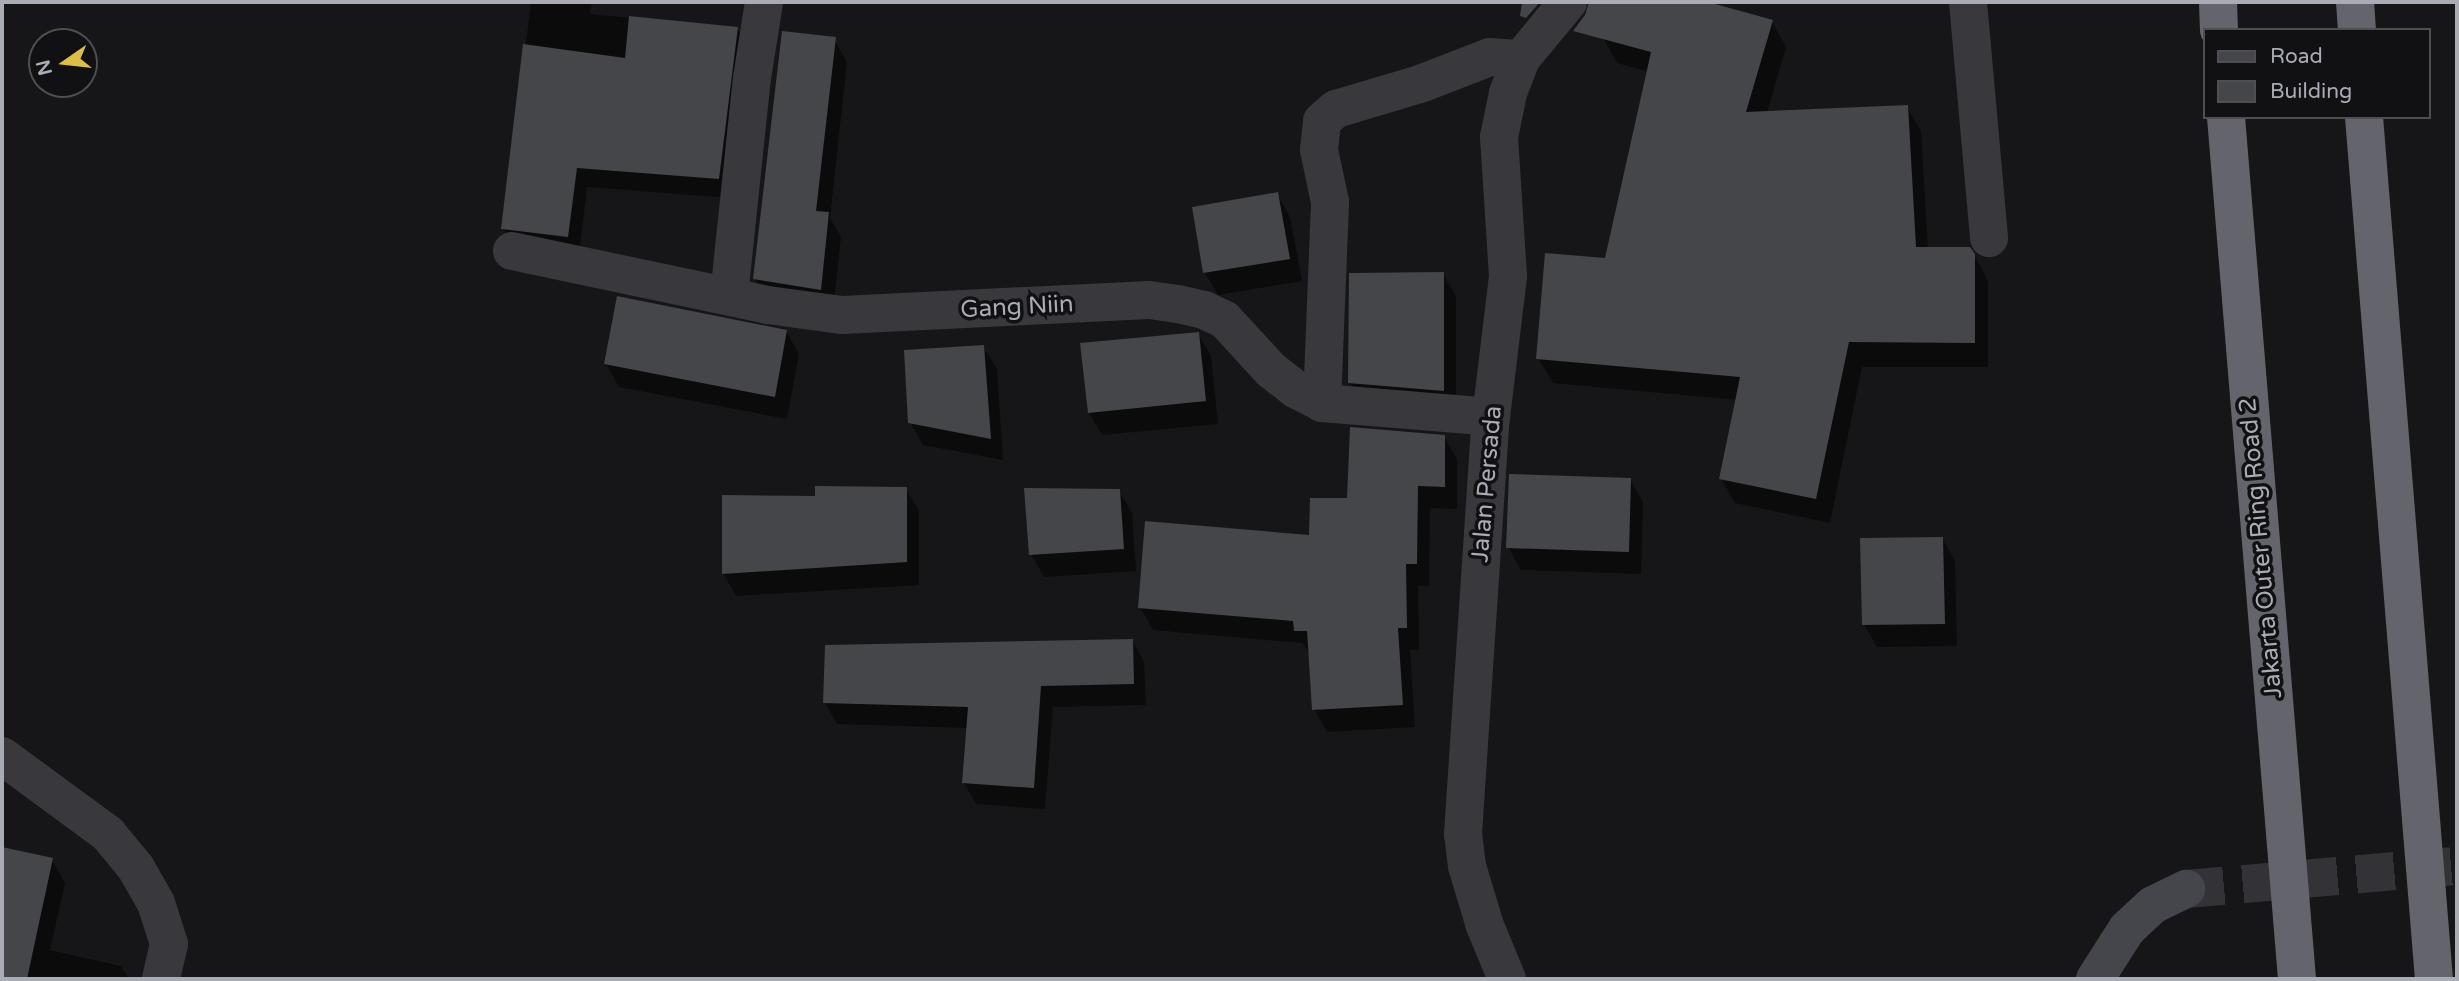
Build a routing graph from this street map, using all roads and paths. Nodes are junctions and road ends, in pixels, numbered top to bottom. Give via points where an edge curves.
1 (764, 2) edge
2 (1568, 2) edge
3 (1968, 2) edge
4 (2218, 2) edge
5 (2355, 2) edge
6 (2219, 28) edge
7 (2357, 28) edge
8 (1521, 60) junction
9 (2226, 119) edge
10 (2364, 119) edge
11 (1989, 238) dead end
12 (512, 251) dead end
13 (729, 296) junction
14 (1322, 403) junction
15 (1492, 416) junction
16 (2, 756) edge
17 (2186, 889) tunnel mouth
18 (161, 979) edge
19 (1507, 979) edge
20 (2095, 979) edge
21 (2297, 979) edge
22 (2434, 979) edge

1 - 13 street
2 - 8 street, Jalan Persada
3 - 11 street
4 - 6 highway
5 - 7 highway
8 - 14 street via 1490,57 1420,84 1336,108 1322,121 1319,150 1330,202
8 - 15 street, Jalan Persada via 1499,137 1508,276
9 - 21 highway, Jakarta Outer Ring Road 2
10 - 22 highway
12 - 13 street, Gang Niin
13 - 14 street, Gang Niin via 842,315 1149,300 1178,304 1225,320 1271,370
14 - 15 street, Gang Niin
15 - 19 street, Jalan Persada via 1463,834 1467,866 1485,926
16 - 18 street via 108,834 136,867 156,903 169,944
17 - 20 main road via 2153,905 2127,929

